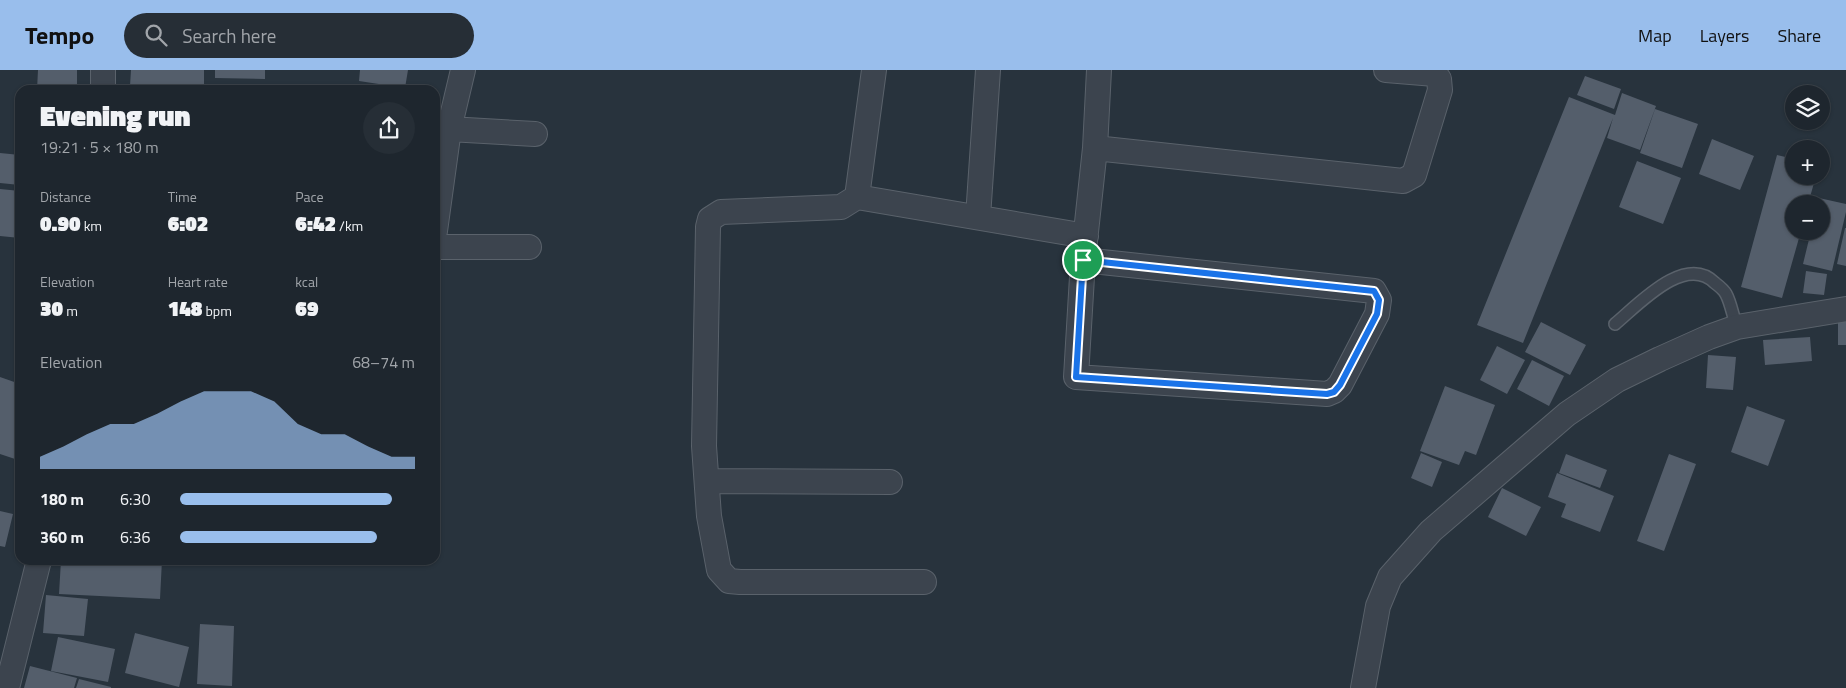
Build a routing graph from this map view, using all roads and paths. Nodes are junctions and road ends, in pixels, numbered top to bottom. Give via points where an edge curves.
1 (103, 70) edge
2 (463, 70) edge
3 (874, 70) edge
4 (988, 70) edge
5 (1099, 70) edge
6 (1386, 70) edge
7 (103, 85) edge
8 (449, 129) junction
9 (535, 134) dead end
10 (1094, 148) junction
11 (440, 194) edge
12 (857, 197) junction
13 (978, 217) junction
14 (1086, 236) junction
15 (440, 247) edge
16 (529, 247) dead end
17 (1083, 260) junction
18 (1846, 309) edge
19 (1615, 324) dead end
20 (1737, 327) junction
21 (707, 481) junction
22 (890, 482) dead end
23 (38, 565) edge
24 (924, 582) dead end
25 (7, 688) edge
26 (1363, 688) edge

1 - 7 street
2 - 8 street
3 - 12 street
4 - 13 street
5 - 10 street
6 - 10 street via 1434,74 1439,80 1440,90 1414,175 1403,181
8 - 9 street
8 - 11 street
10 - 14 street
12 - 13 street
12 - 21 street via 841,207 721,212 710,219 704,436
13 - 14 street
14 - 17 street
15 - 16 street
17 - 17 street via 1076,377 1327,394 1340,385 1377,314 1379,300 1374,291
18 - 20 street
19 - 20 lane via 1671,280 1692,272 1709,276 1726,293
20 - 26 street via 1660,359 1618,380 1581,404 1431,531 1390,576 1382,592
21 - 22 street
21 - 24 street via 719,570 729,581
23 - 25 street

